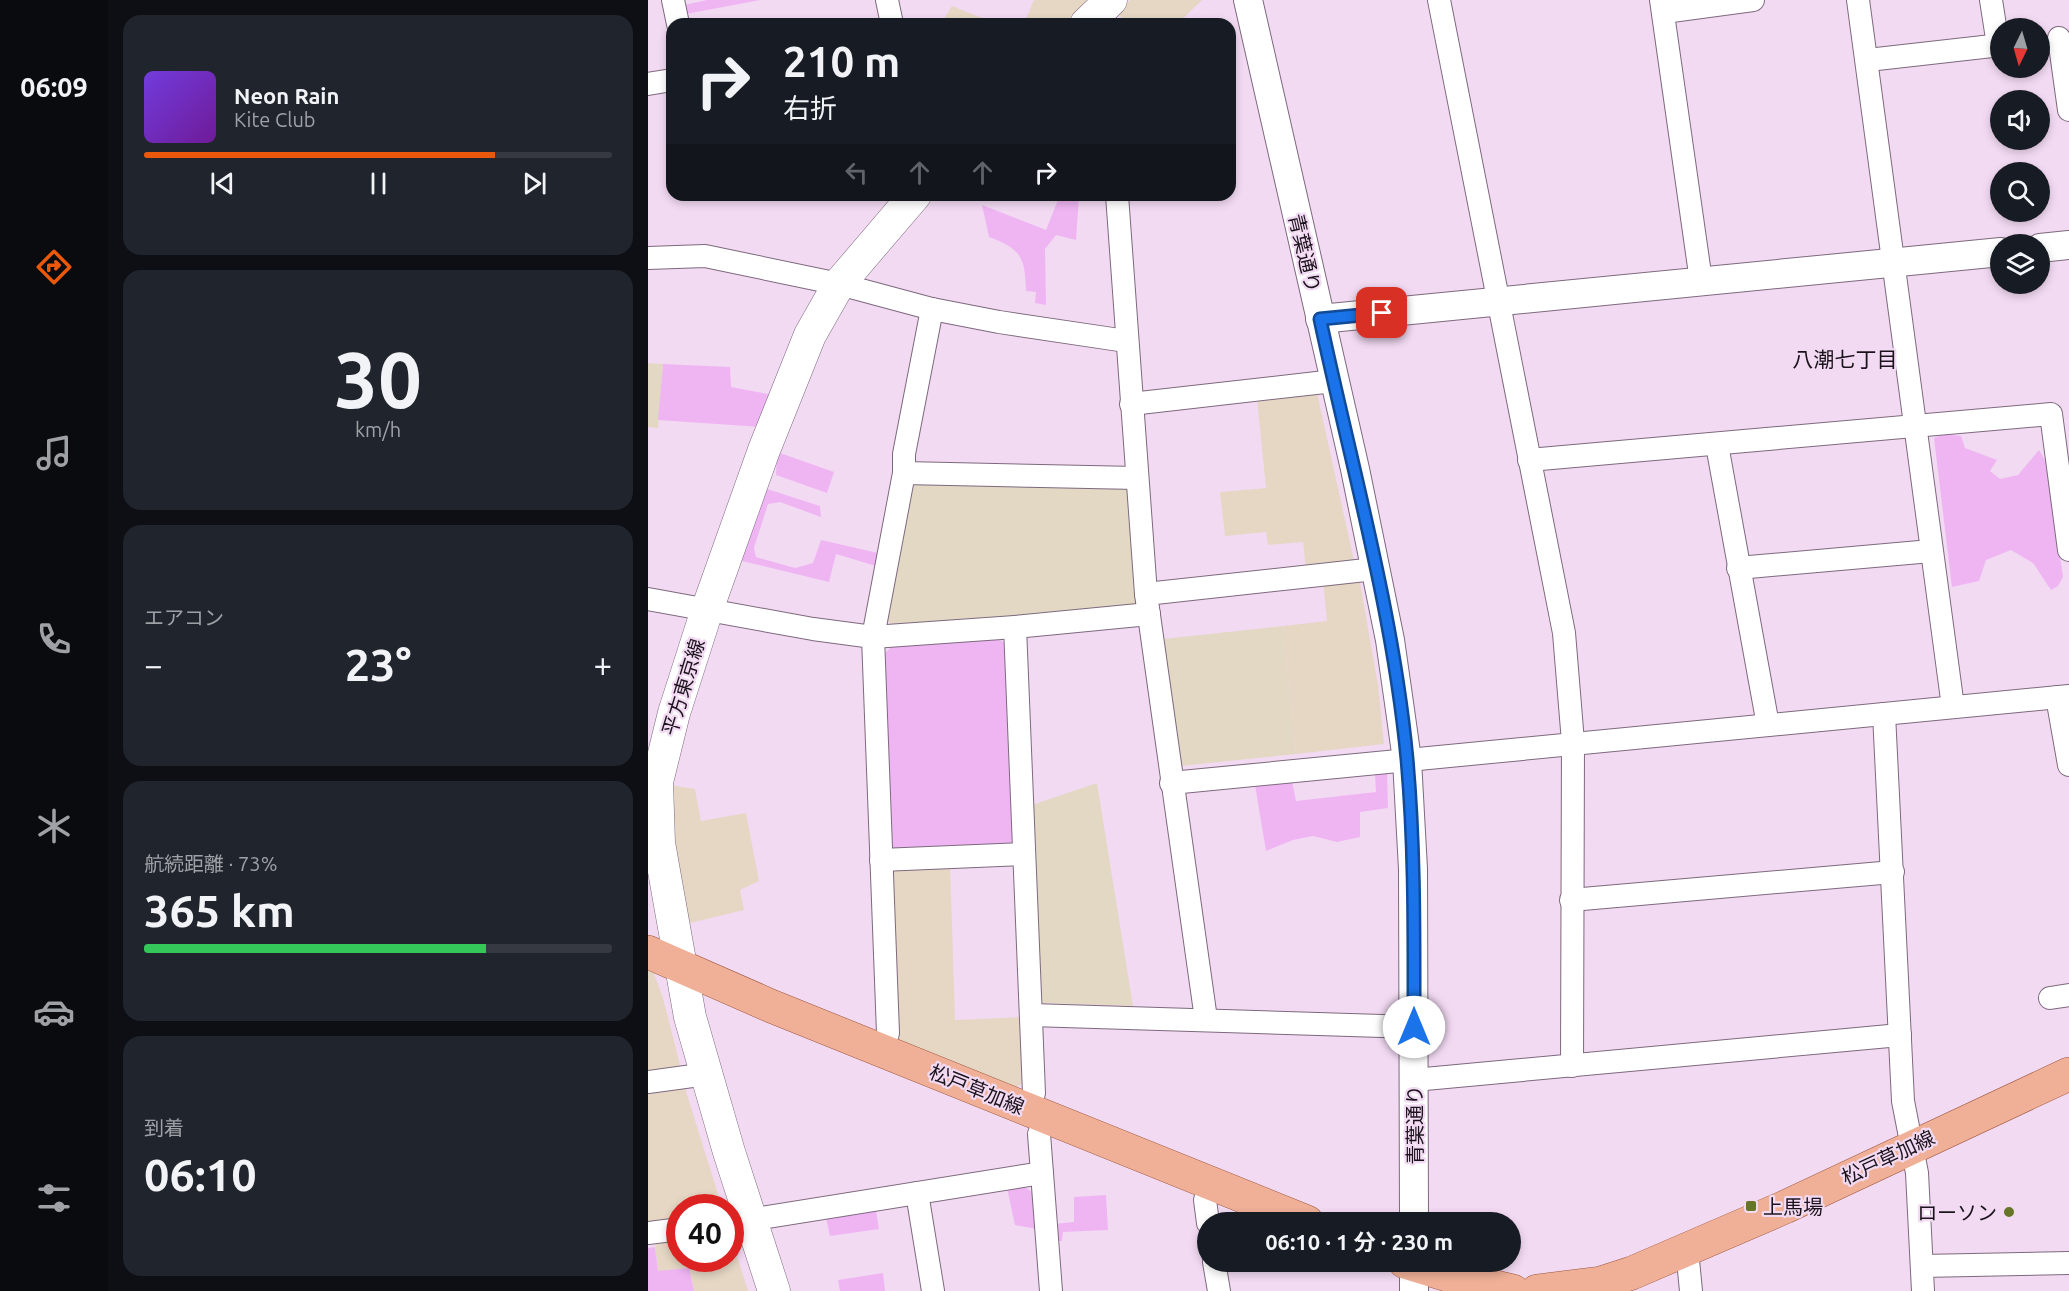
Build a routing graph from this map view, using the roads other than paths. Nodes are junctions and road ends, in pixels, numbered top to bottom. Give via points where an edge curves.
1 (673, 0) edge
2 (887, 0) edge
3 (1111, 0) edge
4 (1248, 0) edge
5 (1439, 0) edge
6 (1753, 0) edge
7 (1858, 0) edge
8 (1991, 0) edge
9 (1663, 6) edge
10 (677, 18) edge
11 (891, 18) edge
12 (1092, 18) edge
13 (1995, 18) edge
14 (2056, 39) edge
15 (1990, 46) edge
16 (1868, 60) junction
17 (666, 81) edge
18 (648, 84) edge
19 (2069, 110) edge
20 (910, 201) edge
21 (1117, 201) edge
22 (2069, 245) edge
23 (2050, 247) edge
24 (1990, 253) edge
25 (648, 258) edge
26 (1895, 262) junction
27 (1701, 280) junction
28 (839, 284) junction
29 (1499, 302) junction
30 (932, 309) junction
31 (1320, 319) junction
32 (1126, 340) junction
33 (1334, 381) junction
34 (1131, 404) junction
35 (1915, 428) junction
36 (1717, 445) junction
37 (1528, 460) junction
38 (904, 473) junction
39 (1137, 478) junction
40 (2066, 502) edge
41 (2069, 550) edge
42 (1931, 551) junction
43 (1738, 568) junction
44 (1375, 569) junction
45 (648, 598) edge
46 (1147, 604) junction
47 (707, 610) junction
48 (1015, 627) junction
49 (873, 637) junction
50 (2063, 696) edge
51 (1953, 707) junction
52 (1884, 714) junction
53 (1768, 725) junction
54 (1573, 742) junction
55 (1407, 760) junction
56 (2069, 765) edge
57 (1172, 783) junction
58 (1024, 854) junction
59 (881, 860) junction
60 (1893, 872) junction
61 (1571, 900) junction
62 (648, 952) edge
63 (682, 969) junction
64 (1031, 1015) junction
65 (1206, 1019) junction
66 (1414, 1027) junction
67 (1900, 1035) junction
68 (882, 1051) junction
69 (1572, 1066) junction
70 (707, 1074) junction
71 (2069, 1074) edge
72 (1414, 1080) junction
73 (648, 1082) edge
74 (1037, 1114) junction
75 (1911, 1146) junction
76 (1042, 1173) junction
77 (1210, 1184) junction
78 (916, 1193) junction
79 (735, 1194) edge
80 (1206, 1212) edge
81 (1281, 1212) edge
82 (1414, 1212) edge
83 (744, 1221) edge
84 (744, 1227) edge
85 (666, 1231) edge
86 (648, 1233) edge
87 (1687, 1250) junction
88 (2069, 1263) edge
89 (1922, 1266) junction
90 (1216, 1272) edge
91 (1421, 1272) edge
92 (774, 1291) edge
93 (933, 1291) edge
94 (1051, 1291) edge
95 (1219, 1291) edge
96 (1513, 1291) edge
97 (1537, 1291) edge
98 (1691, 1291) edge
99 (1923, 1291) edge

1 - 10 street
2 - 11 street
3 - 12 main road
4 - 31 street, 青葉通り
5 - 29 street
6 - 9 street
7 - 16 street
8 - 13 street
9 - 27 street
14 - 19 street
15 - 16 street
16 - 26 street
17 - 18 street
20 - 28 main road, 平方東京線
21 - 32 street
22 - 23 street
24 - 26 street
25 - 28 street via 705,256
26 - 27 street
26 - 35 street
27 - 29 street
28 - 30 street
28 - 47 main road, 平方東京線 via 802,356
29 - 31 street
29 - 37 street
30 - 32 street
30 - 38 street via 904,454
31 - 33 street, 青葉通り
32 - 34 street
33 - 34 street
33 - 44 street, 青葉通り
34 - 39 street
35 - 36 street
35 - 40 street via 2051,414
35 - 42 street
36 - 37 street
36 - 43 street
37 - 54 street via 1564,633
38 - 39 street
38 - 49 street
39 - 46 street
40 - 41 street
42 - 43 street
42 - 51 street
43 - 53 street
44 - 46 street
44 - 55 street, 青葉通り via 1390,640
45 - 47 street
46 - 48 street
46 - 57 street
47 - 49 street
47 - 63 main road, 平方東京線 via 657,782 659,843
48 - 49 street
48 - 58 street
49 - 59 street
50 - 51 street
50 - 56 street
51 - 52 street
52 - 53 street
52 - 60 street
53 - 54 street
54 - 55 street
54 - 61 street
55 - 57 street
55 - 66 street, 青葉通り via 1413,870
57 - 65 street
58 - 59 street
58 - 64 street
59 - 68 street via 888,1033
60 - 61 street
60 - 67 street
61 - 69 street
62 - 63 main road, 松戸草加線
63 - 68 main road, 松戸草加線
63 - 70 main road, 平方東京線 via 690,1017
64 - 65 street
64 - 74 street
65 - 66 street
66 - 72 street, 青葉通り
67 - 69 street
67 - 75 street
68 - 74 main road, 松戸草加線
69 - 72 street
70 - 73 street
70 - 79 main road, 平方東京線
71 - 75 main road, 松戸草加線
72 - 82 street, 青葉通り
74 - 76 street
74 - 77 main road, 松戸草加線
75 - 87 main road, 松戸草加線
75 - 89 street via 1917,1173
76 - 78 street
76 - 94 street
77 - 80 street
77 - 81 main road, 松戸草加線
78 - 83 street
78 - 93 street
84 - 92 main road, 平方東京線
85 - 86 street
87 - 97 main road, 松戸草加線 via 1600,1283
87 - 98 street
88 - 89 street
89 - 99 street
90 - 95 street
91 - 96 main road

